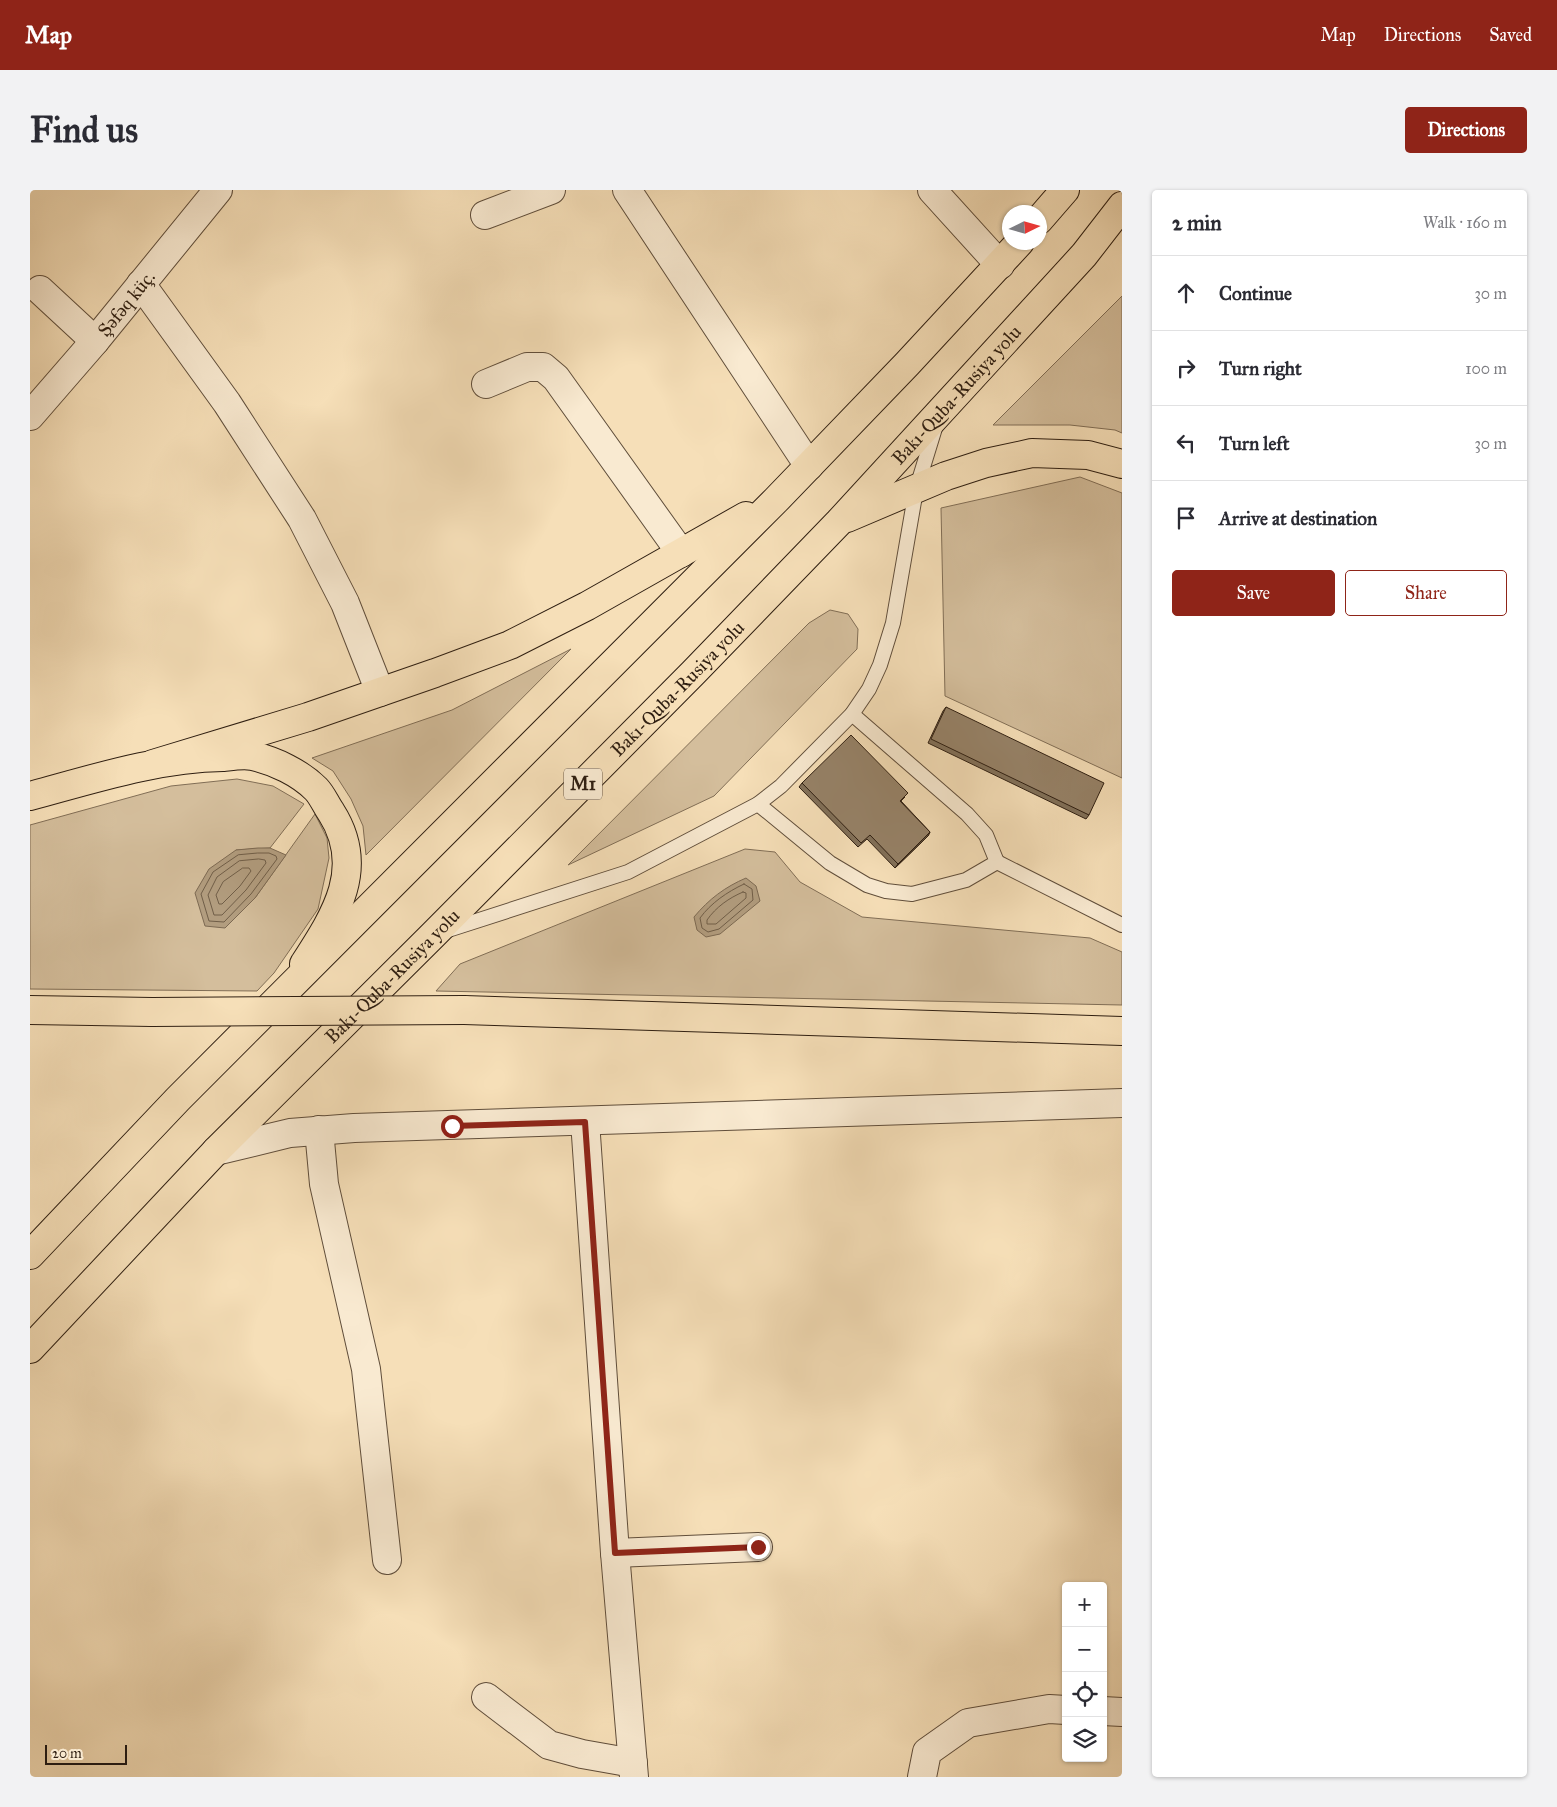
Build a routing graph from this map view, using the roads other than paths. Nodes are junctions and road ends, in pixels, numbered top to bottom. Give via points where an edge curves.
1 (218, 190) edge
2 (551, 190) edge
3 (627, 190) edge
4 (932, 190) edge
5 (1065, 190) edge
6 (1122, 206) edge
7 (1047, 212) edge
8 (485, 215) dead end
9 (1013, 250) edge
10 (1000, 265) junction
11 (141, 284) junction
12 (40, 290) dead end
13 (95, 341) junction
14 (486, 384) dead end
15 (941, 410) junction
16 (30, 416) edge
17 (1122, 464) edge
18 (809, 466) junction
19 (916, 490) junction
20 (776, 500) junction
21 (838, 522) junction
22 (681, 553) junction
23 (380, 692) junction
24 (852, 714) junction
25 (153, 764) junction
26 (30, 796) edge
27 (758, 804) junction
28 (997, 862) junction
29 (1122, 925) edge
30 (434, 934) junction
31 (287, 991) junction
32 (30, 1010) edge
33 (357, 1011) junction
34 (1122, 1031) edge
35 (1122, 1103) edge
36 (585, 1122) junction
37 (319, 1130) junction
38 (216, 1151) junction
39 (30, 1255) edge
40 (30, 1349) edge
41 (758, 1547) dead end
42 (615, 1553) junction
43 (387, 1560) dead end
44 (486, 1697) dead end
45 (1062, 1710) edge
46 (1107, 1711) edge
47 (1122, 1712) edge
48 (634, 1770) edge
49 (922, 1777) edge

1 - 11 street, Şəfəq küç.
2 - 8 street
3 - 18 street
4 - 10 street
5 - 7 main road
6 - 15 main road, Bakı-Quba-Rusiya yolu / M1 via 1084,255
9 - 10 main road
10 - 18 main road
11 - 13 street, Şəfəq küç.
11 - 23 street via 227,404 302,519 345,604
12 - 13 street
13 - 16 street, Şəfəq küç.
14 - 22 street via 527,367 543,367 556,378
15 - 19 lane
15 - 21 main road, Bakı-Quba-Rusiya yolu / M1
17 - 19 main road via 1088,455 1032,453 986,463
18 - 20 main road
19 - 21 main road
19 - 24 lane via 893,623 880,665
20 - 22 main road
20 - 31 main road
21 - 30 main road, Bakı-Quba-Rusiya yolu / M1
22 - 23 main road via 510,645
23 - 25 main road
24 - 27 lane via 781,786
24 - 28 lane via 967,814 986,836
25 - 26 main road
25 - 31 main road via 208,757 252,756 288,769 317,790 339,825 347,860 346,885 329,925
27 - 28 lane via 830,863 867,885 886,891 912,894 966,880
27 - 30 lane via 628,872
28 - 29 lane
30 - 33 main road, Bakı-Quba-Rusiya yolu / M1
31 - 39 main road via 178,1099
32 - 33 main road, bridge
33 - 34 main road, bridge via 464,1010
33 - 38 main road, Bakı-Quba-Rusiya yolu / M1
35 - 36 street
36 - 37 street
36 - 42 street
37 - 38 street via 290,1133
37 - 43 street via 324,1184 366,1369
38 - 40 main road, Bakı-Quba-Rusiya yolu / M1
41 - 42 street
42 - 48 street
44 - 48 street via 549,1745
45 - 49 street via 1049,1709 968,1723 927,1752
46 - 47 street

